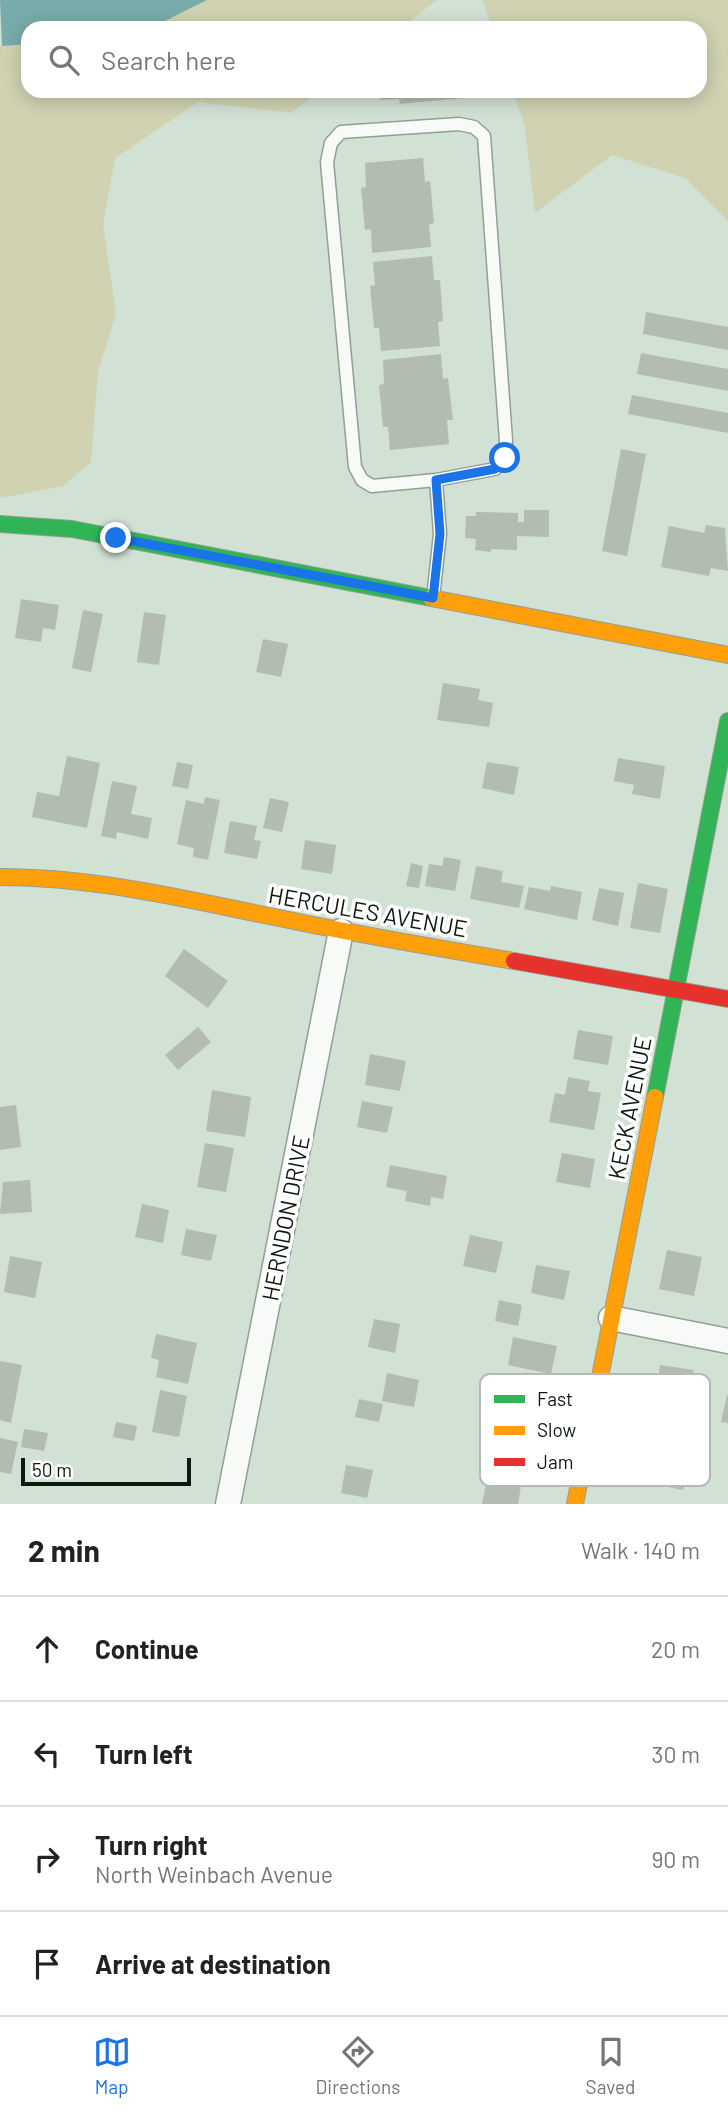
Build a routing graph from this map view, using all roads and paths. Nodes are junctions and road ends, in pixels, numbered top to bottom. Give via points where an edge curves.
1 (436, 480) junction
2 (0, 524) edge
3 (433, 598) junction
4 (728, 655) edge
5 (728, 721) edge
6 (0, 877) edge
7 (341, 931) junction
8 (676, 989) junction
9 (728, 999) edge
10 (611, 1318) junction
11 (728, 1341) edge
12 (600, 1374) edge
13 (578, 1486) edge
14 (228, 1504) edge
15 (575, 1504) edge

1 - 1 lane via 372,486 355,467 327,162 331,143 341,132 458,124 474,127 484,136 505,458 495,469
1 - 3 lane via 440,534
2 - 3 street via 72,529
3 - 4 street
5 - 8 street, KECK AVENUE
6 - 7 street, HERCULES AVENUE via 114,884
7 - 8 street, HERCULES AVENUE
7 - 14 street, HERNDON DRIVE
8 - 9 street, HERCULES AVENUE
8 - 10 street, KECK AVENUE
10 - 11 street
10 - 12 street, KECK AVENUE
13 - 15 street, KECK AVENUE

